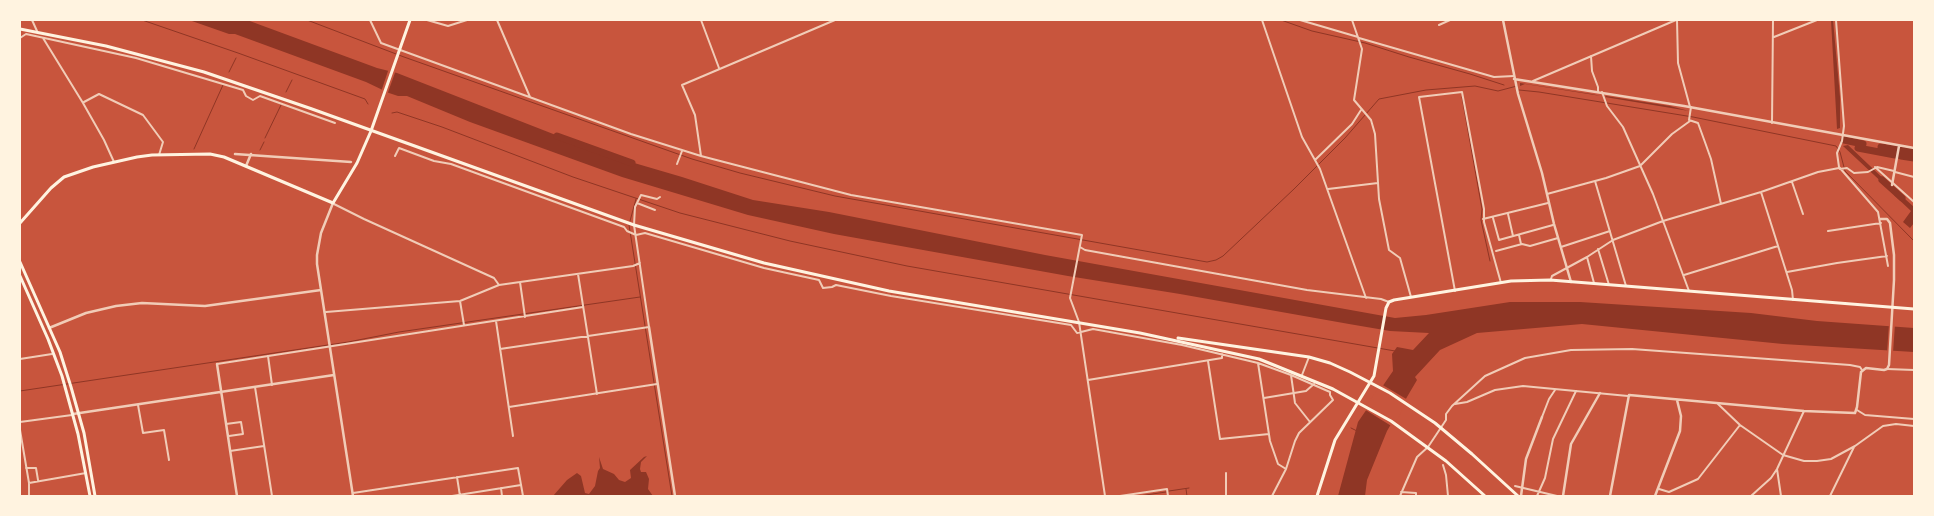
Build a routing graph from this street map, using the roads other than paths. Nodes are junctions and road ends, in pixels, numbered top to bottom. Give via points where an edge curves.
1 (32, 20) edge
2 (370, 20) edge
3 (410, 20) edge
4 (427, 20) edge
5 (467, 20) edge
6 (497, 20) edge
7 (701, 20) edge
8 (835, 20) edge
9 (1262, 20) edge
10 (1300, 20) edge
11 (1352, 20) edge
12 (1450, 20) edge
13 (1503, 20) edge
14 (1676, 20) edge
15 (1773, 20) edge
16 (1817, 20) edge
17 (1836, 20) edge
18 (1439, 24) dead end
19 (20, 29) edge
20 (37, 32) junction
21 (1774, 37) junction
22 (20, 38) edge
23 (43, 38) junction
24 (1359, 38) junction
25 (400, 49) junction
26 (1591, 56) junction
27 (718, 68) junction
28 (1514, 77) junction
29 (1533, 81) junction
30 (1602, 95) junction
31 (530, 97) junction
32 (83, 103) junction
33 (1691, 110) junction
34 (1362, 111) junction
35 (1690, 121) junction
36 (1772, 123) junction
37 (335, 124) dead end
38 (371, 131) junction
39 (1842, 138) junction
40 (1900, 146) junction
41 (1914, 148) edge
42 (682, 150) junction
43 (235, 154) dead end
44 (251, 154) junction
45 (159, 155) junction
46 (395, 156) dead end
47 (701, 156) junction
48 (1315, 160) junction
49 (114, 162) junction
50 (351, 162) dead end
51 (677, 164) dead end
52 (246, 166) junction
53 (1640, 166) junction
54 (1875, 167) junction
55 (1840, 168) junction
56 (1895, 172) junction
57 (1914, 177) edge
58 (1596, 181) junction
59 (1792, 182) junction
60 (1378, 183) junction
61 (1892, 184) junction
62 (1328, 190) junction
63 (1761, 192) junction
64 (1546, 194) junction
65 (660, 197) dead end
66 (1548, 202) junction
67 (1914, 202) edge
68 (333, 203) junction
69 (636, 203) junction
70 (1721, 204) junction
71 (656, 210) dead end
72 (1508, 214) junction
73 (1804, 214) dead end
74 (1492, 218) junction
75 (1483, 219) junction
76 (1880, 219) junction
77 (1662, 221) junction
78 (20, 223) edge
79 (1881, 223) junction
80 (1554, 224) junction
81 (634, 225) junction
82 (1610, 231) junction
83 (1828, 231) dead end
84 (1518, 234) junction
85 (636, 235) junction
86 (1513, 236) junction
87 (1558, 238) junction
88 (1613, 240) junction
89 (1521, 244) junction
90 (1778, 246) junction
91 (1080, 247) junction
92 (1560, 247) junction
93 (1598, 248) junction
94 (1496, 251) dead end
95 (1887, 256) junction
96 (1587, 257) junction
97 (20, 262) edge
98 (640, 263) junction
99 (1888, 266) dead end
100 (1567, 269) junction
101 (1787, 272) junction
102 (578, 274) junction
103 (1684, 275) junction
104 (20, 276) edge
105 (1550, 280) junction
106 (520, 281) junction
107 (1571, 282) junction
108 (1501, 283) junction
109 (1594, 283) junction
110 (1609, 284) junction
111 (499, 285) junction
112 (1626, 286) junction
113 (321, 290) junction
114 (1455, 291) junction
115 (1690, 292) junction
116 (1411, 297) junction
117 (1366, 298) junction
118 (1792, 300) junction
119 (460, 301) junction
120 (1389, 302) junction
121 (1893, 307) junction
122 (583, 308) junction
123 (1914, 309) edge
124 (324, 312) junction
125 (525, 316) junction
126 (496, 321) junction
127 (1078, 322) junction
128 (464, 326) junction
129 (649, 326) junction
130 (49, 328) junction
131 (1080, 332) junction
132 (1140, 332) junction
133 (588, 336) junction
134 (330, 346) junction
135 (500, 349) junction
136 (54, 354) junction
137 (1222, 354) junction
138 (268, 356) junction
139 (1309, 357) junction
140 (20, 359) edge
141 (1208, 361) junction
142 (1258, 363) junction
143 (216, 364) joint
144 (1887, 369) junction
145 (1862, 370) junction
146 (1914, 370) edge
147 (334, 375) junction
148 (1291, 375) junction
149 (1302, 375) junction
150 (1088, 380) junction
151 (1300, 380) junction
152 (1372, 383) junction
153 (657, 384) junction
154 (1314, 384) junction
155 (272, 385) junction
156 (255, 388) junction
157 (1555, 390) junction
158 (1576, 391) junction
159 (221, 393) junction
160 (1293, 393) junction
161 (1600, 393) junction
162 (597, 394) junction
163 (1628, 396) junction
164 (1264, 399) junction
165 (1677, 400) junction
166 (1357, 402) junction
167 (1454, 404) junction
168 (1718, 404) junction
169 (138, 405) junction
170 (509, 407) junction
171 (1857, 410) junction
172 (1804, 411) junction
173 (73, 414) junction
174 (79, 414) junction
175 (1542, 416) joint
176 (1914, 419) edge
177 (20, 422) edge
178 (1310, 422) junction
179 (226, 424) junction
180 (1740, 426) junction
181 (1914, 426) edge
182 (1441, 427) junction
183 (20, 430) edge
184 (1269, 434) junction
185 (228, 436) junction
186 (513, 436) dead end
187 (264, 446) junction
188 (1855, 446) junction
189 (1428, 447) junction
190 (230, 451) junction
191 (1783, 454) junction
192 (169, 460) dead end
193 (1443, 465) dead end
194 (26, 468) junction
195 (1286, 469) junction
196 (1777, 469) junction
197 (86, 473) junction
198 (1226, 473) dead end
199 (457, 477) junction
200 (38, 481) junction
201 (29, 483) junction
202 (521, 485) junction
203 (1515, 486) dead end
204 (501, 488) junction
205 (1522, 488) junction
206 (1658, 488) junction
207 (375, 490) junction
208 (481, 491) junction
209 (1401, 492) junction
210 (1538, 492) junction
211 (353, 495) edge
212 (460, 495) edge
213 (29, 496) edge
214 (90, 496) edge
215 (95, 496) edge
216 (237, 496) edge
217 (272, 496) edge
218 (376, 496) edge
219 (452, 496) edge
220 (481, 496) edge
221 (502, 496) edge
222 (523, 496) edge
223 (675, 496) edge
224 (1105, 496) edge
225 (1120, 496) edge
226 (1168, 496) edge
227 (1226, 496) edge
228 (1272, 496) edge
229 (1317, 496) edge
230 (1400, 496) edge
231 (1416, 496) edge
232 (1448, 496) edge
233 (1485, 496) edge
234 (1519, 496) edge
235 (1537, 496) edge
236 (1556, 496) edge
237 (1563, 496) edge
238 (1610, 496) edge
239 (1655, 496) edge
240 (1751, 496) edge
241 (1781, 496) edge
242 (1830, 496) edge

1 - 20 street
2 - 25 street via 379,41
3 - 25 main road
4 - 5 street via 448,26
6 - 31 street
7 - 27 street
8 - 27 street
9 - 48 street via 1302,137
10 - 24 street
11 - 24 street
12 - 18 street
13 - 28 street
14 - 26 street
14 - 33 street via 1678,63
15 - 21 street
16 - 21 street
17 - 39 street via 1844,126
19 - 20 main road
20 - 38 main road via 204,72
21 - 36 street
22 - 23 street via 26,34
23 - 32 street
23 - 37 street via 195,74 243,90 253,100 260,96
24 - 28 street via 1498,78
24 - 34 street via 1361,59 1354,97
25 - 31 street
25 - 38 main road
26 - 29 street
26 - 30 street via 1592,71
27 - 47 street via 682,85 695,115
28 - 29 street
28 - 64 street
29 - 30 street
30 - 33 street
30 - 53 street via 1623,127
31 - 42 street
32 - 45 street via 99,94 143,115 163,142
32 - 49 street
33 - 35 street
33 - 36 street
34 - 48 street
34 - 60 street via 1371,120 1376,139
35 - 53 street via 1667,138
35 - 70 street via 1698,123 1712,159
36 - 39 street
38 - 68 main road
38 - 81 main road
39 - 40 street
39 - 55 street via 1838,150
40 - 41 street
40 - 56 street
42 - 47 street
42 - 51 street
43 - 44 street
44 - 50 street
44 - 52 street
45 - 49 main road
45 - 52 main road via 217,155
46 - 85 street via 398,148 451,164 624,227
47 - 91 street via 851,195 1082,235
48 - 62 street
49 - 78 main road via 60,179
52 - 68 main road
53 - 58 street
53 - 77 street
54 - 55 street via 1868,172 1854,173 1848,168
54 - 56 street
54 - 61 street
55 - 59 street
55 - 76 street via 1873,205
56 - 57 street
56 - 61 street
58 - 64 street
58 - 82 street
59 - 63 street
59 - 73 street
60 - 62 street
60 - 116 street via 1390,250 1400,258
61 - 67 street
62 - 117 street
63 - 70 street
63 - 90 street
64 - 66 street
65 - 69 street via 657,200 641,195
66 - 72 street
66 - 80 street
68 - 111 street via 494,278
68 - 113 street via 321,233 317,255
69 - 71 street
69 - 81 street
70 - 77 street
72 - 74 street
72 - 86 street
74 - 75 street
74 - 86 street via 1498,240
75 - 108 street
75 - 114 street via 1484,209 1462,92 1419,97
76 - 79 street
76 - 121 street via 1887,219 1890,223 1894,255
77 - 88 street
77 - 103 street
79 - 83 street
79 - 95 street
80 - 84 street
80 - 87 street
81 - 85 street
81 - 127 main road via 764,263 855,284
82 - 88 street
82 - 92 street
84 - 86 street
84 - 89 street
85 - 98 street
85 - 131 street via 645,233 764,268 819,280 822,288 836,285 1071,325 1075,332
87 - 89 street via 1530,246
87 - 92 street
88 - 93 street
88 - 112 street
89 - 94 street
90 - 101 street
90 - 103 street
91 - 117 street
91 - 127 street via 1070,298
92 - 100 street
93 - 96 street
93 - 110 street
95 - 99 street
95 - 101 street
96 - 100 street
96 - 109 street
97 - 130 main road
98 - 102 street
98 - 129 street
100 - 105 street
100 - 107 street
101 - 118 street
102 - 106 street
102 - 122 street
103 - 115 street
104 - 136 main road
105 - 107 main road
105 - 108 main road
106 - 111 street
106 - 125 street
107 - 109 main road
108 - 114 main road
109 - 110 main road
110 - 112 main road
111 - 119 street
112 - 115 main road
113 - 124 street
113 - 130 street via 205,306 142,303 116,306 86,313
114 - 116 main road
115 - 118 main road
116 - 120 main road
117 - 120 street
118 - 121 main road
119 - 124 street
119 - 128 street
120 - 152 main road
121 - 123 main road
121 - 144 street
122 - 125 street
122 - 133 street
124 - 134 street
125 - 126 street
126 - 128 street
126 - 135 street
127 - 131 street
127 - 132 main road
128 - 134 street
129 - 133 street
129 - 153 street
130 - 174 main road
131 - 137 street via 1093,329
131 - 150 street
132 - 139 main road
132 - 149 main road via 1259,359
133 - 135 street
133 - 162 street
134 - 138 street
134 - 147 street
135 - 170 street
136 - 140 street
136 - 173 main road
137 - 141 street via 1222,358
137 - 142 street
138 - 143 street
138 - 155 street
139 - 149 street
139 - 152 main road
141 - 150 street
141 - 184 street via 1220,438
142 - 148 street
142 - 164 street
143 - 159 street
144 - 145 street
144 - 146 street
145 - 167 street via 1850,365 1693,353 1571,350 1532,356 1502,367 1477,382
145 - 171 street
147 - 155 street
147 - 211 street
148 - 151 street
148 - 160 street
149 - 151 street
149 - 166 main road
150 - 224 street
151 - 154 street
152 - 166 main road
152 - 182 main road
153 - 162 street
153 - 223 street
154 - 160 street via 1306,391
154 - 178 street via 1330,392 1333,400
155 - 156 street
156 - 159 street
156 - 187 street
157 - 158 street
157 - 167 street via 1514,386
157 - 175 street
158 - 161 street
158 - 210 street via 1553,439 1545,478
159 - 169 street
159 - 179 street
160 - 164 street
160 - 178 street via 1295,404
161 - 163 street
161 - 237 street via 1571,444
162 - 170 street
163 - 165 street
163 - 238 street
164 - 184 street
165 - 168 street
165 - 206 street via 1680,431
166 - 189 main road
166 - 229 main road via 1332,446
167 - 182 street
168 - 172 street
168 - 180 street
169 - 174 street
169 - 192 street via 143,433 164,430
170 - 186 street
171 - 172 street via 1853,414
171 - 176 street via 1865,415
172 - 191 street
173 - 174 street
173 - 177 street
173 - 197 main road
174 - 215 main road
175 - 205 street via 1526,460
178 - 195 street via 1295,441
179 - 185 street
179 - 185 street via 241,422 243,434
180 - 191 street
180 - 206 street via 1698,478 1669,492
181 - 188 street via 1883,426
182 - 189 street
182 - 234 main road
183 - 194 street
184 - 195 street via 1278,464
185 - 190 street
187 - 190 street
187 - 217 street
188 - 191 street via 1817,461 1804,461
188 - 242 street
189 - 209 street via 1418,457
189 - 233 main road
190 - 216 street
191 - 196 street
193 - 232 street
194 - 200 street via 36,468
194 - 201 street
195 - 228 street
196 - 240 street
196 - 241 street
197 - 200 street
197 - 214 main road
198 - 227 street
199 - 202 street via 518,468
199 - 207 street
199 - 212 street
200 - 201 street
201 - 213 street
202 - 204 street
202 - 222 street
203 - 205 street
204 - 208 street
204 - 221 street
205 - 210 street
205 - 234 street
206 - 239 street
207 - 211 street
207 - 218 street
208 - 212 street
208 - 220 street
209 - 230 street
209 - 231 street via 1416,493
210 - 235 street
210 - 236 street
212 - 219 street
225 - 226 street via 1166,489

